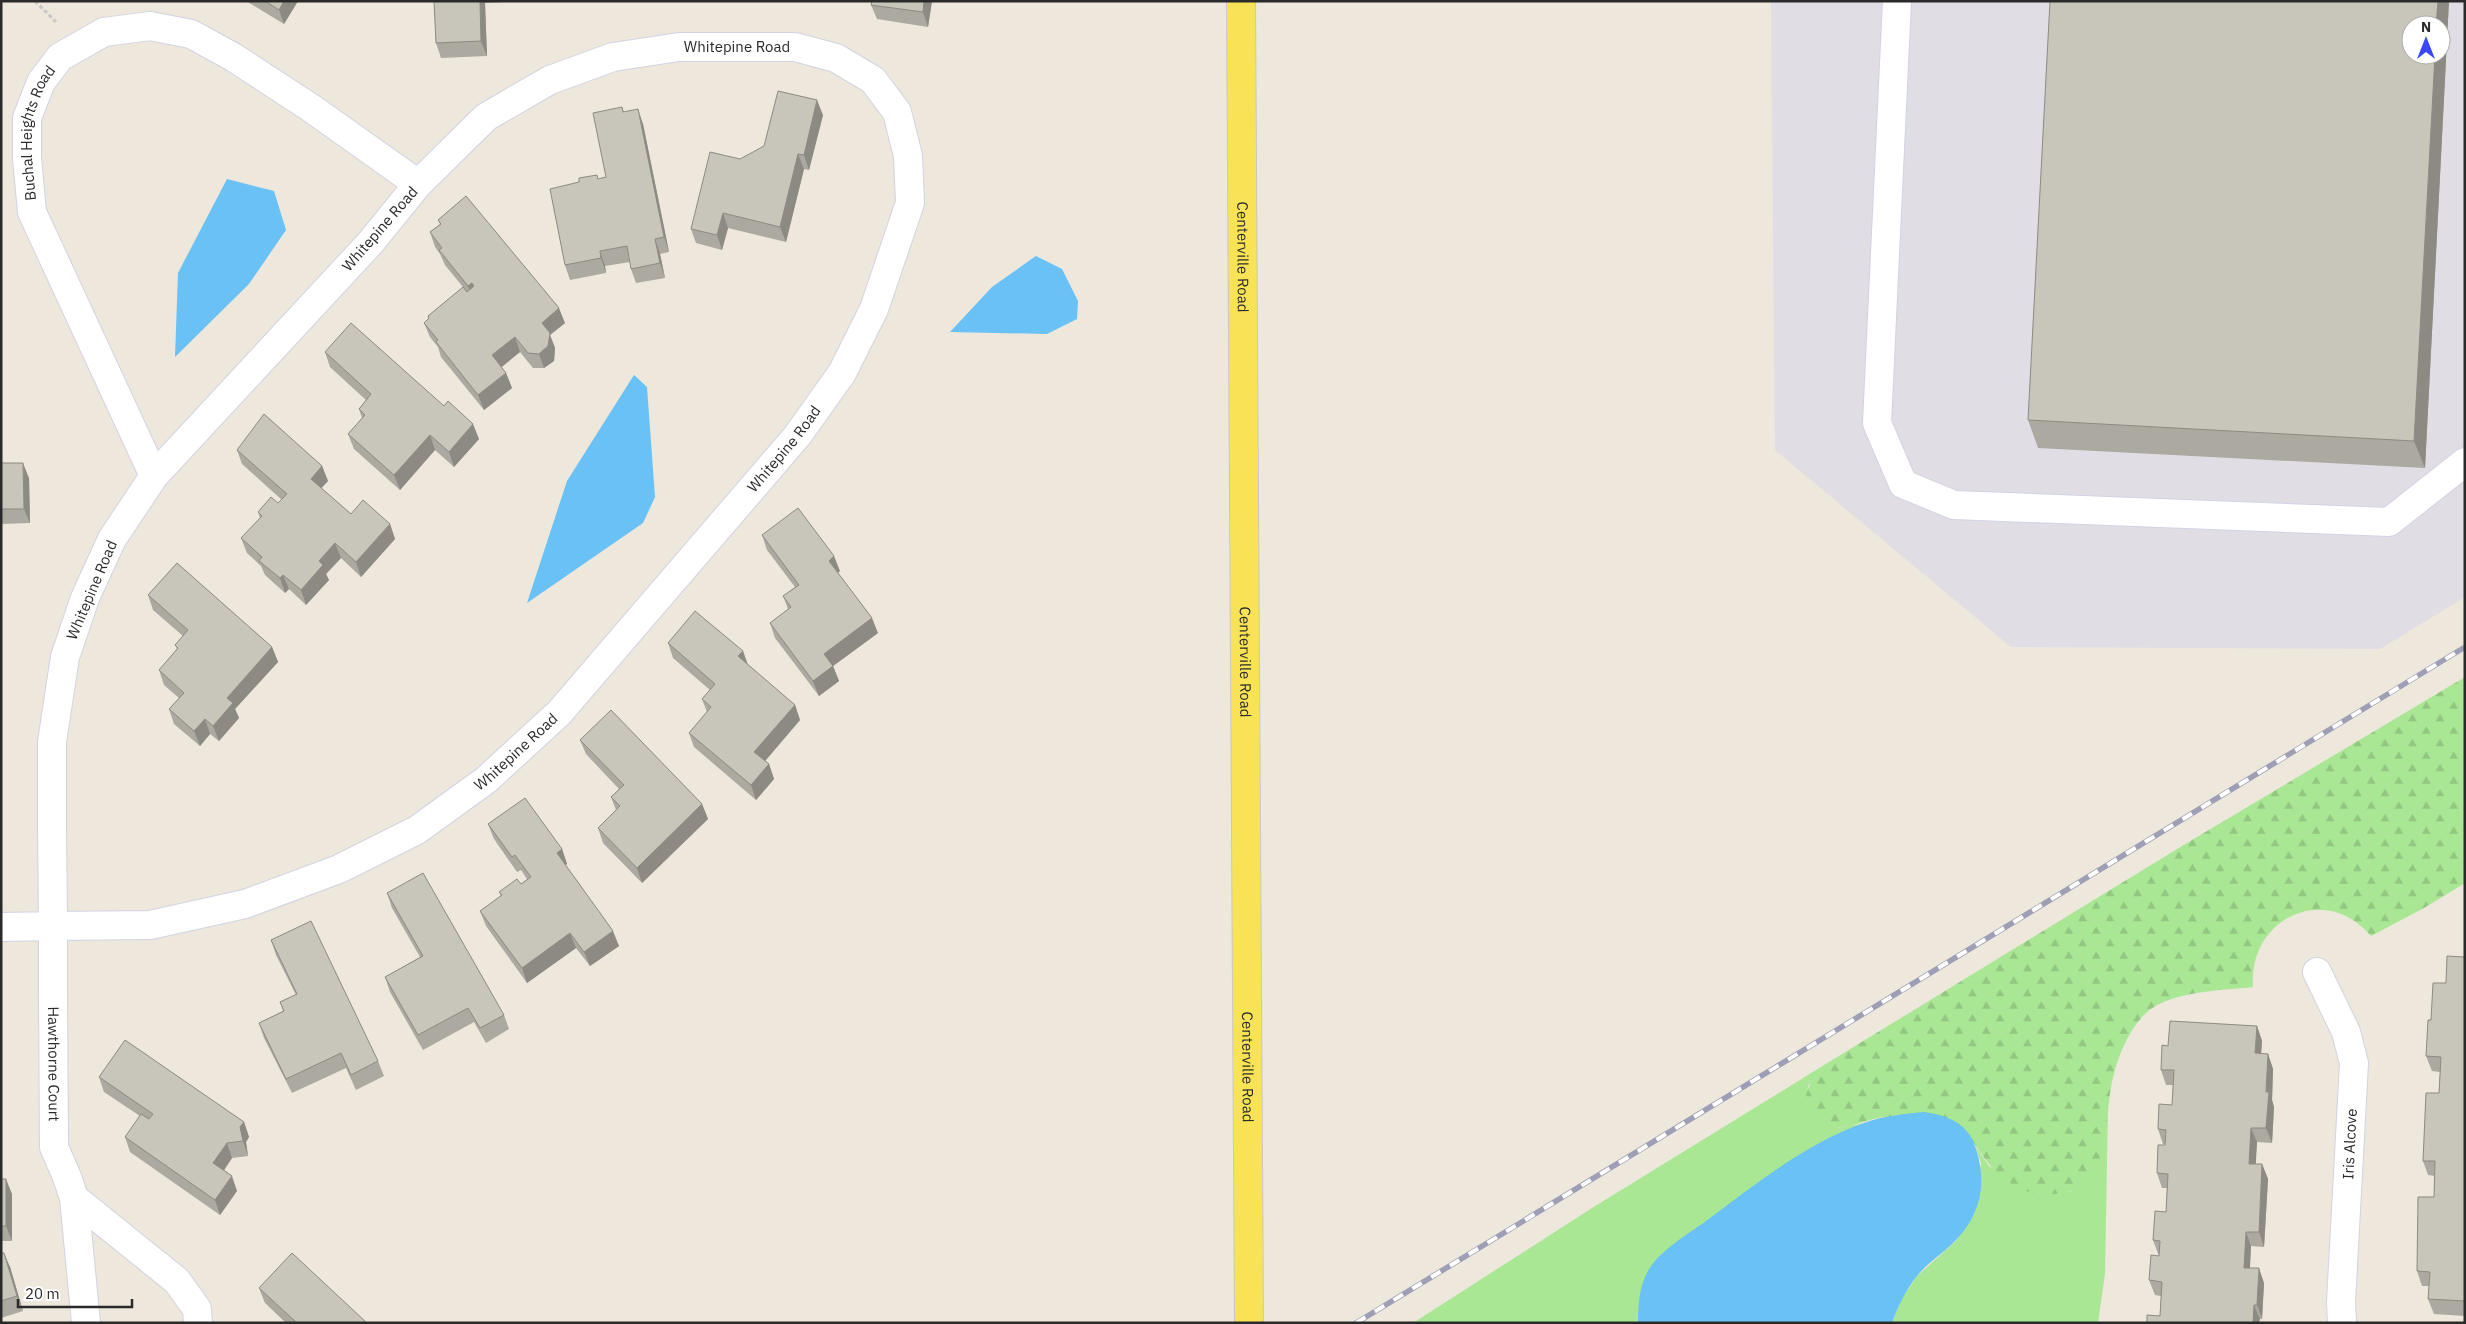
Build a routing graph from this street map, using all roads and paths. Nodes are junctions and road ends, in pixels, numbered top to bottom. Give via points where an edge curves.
1 (1242, 1) edge
2 (1897, 1) edge
3 (418, 184) junction
4 (2465, 462) edge
5 (154, 476) junction
6 (53, 926) junction
7 (1, 927) edge
8 (2317, 972) dead end
9 (74, 1198) junction
10 (86, 1323) edge
11 (198, 1323) edge
12 (1250, 1323) edge
13 (2342, 1323) edge

1 - 12 main road, Centerville Road
2 - 4 street via 1877,423 1903,484 1954,505 2389,522
3 - 5 street, Whitepine Road via 371,242
3 - 5 street, Buchal Heights Road via 311,108 191,34 150,26 104,32 60,58 41,82 27,118 32,212
3 - 6 street, Whitepine Road via 486,117 550,80 613,57 679,47 795,47 836,58 873,80 897,112 908,156 910,203 874,309 842,373 797,436 559,713 486,780 417,830 339,869 245,904 150,925
5 - 6 street, Whitepine Road via 112,539 85,598 65,657 52,742
6 - 7 street, Whitepine Road
6 - 9 street, Hawthorne Court via 54,1147
8 - 13 street, Iris Alcove via 2346,1032 2354,1063
9 - 10 street, Hawthorne Court
9 - 11 street via 178,1281 197,1309

